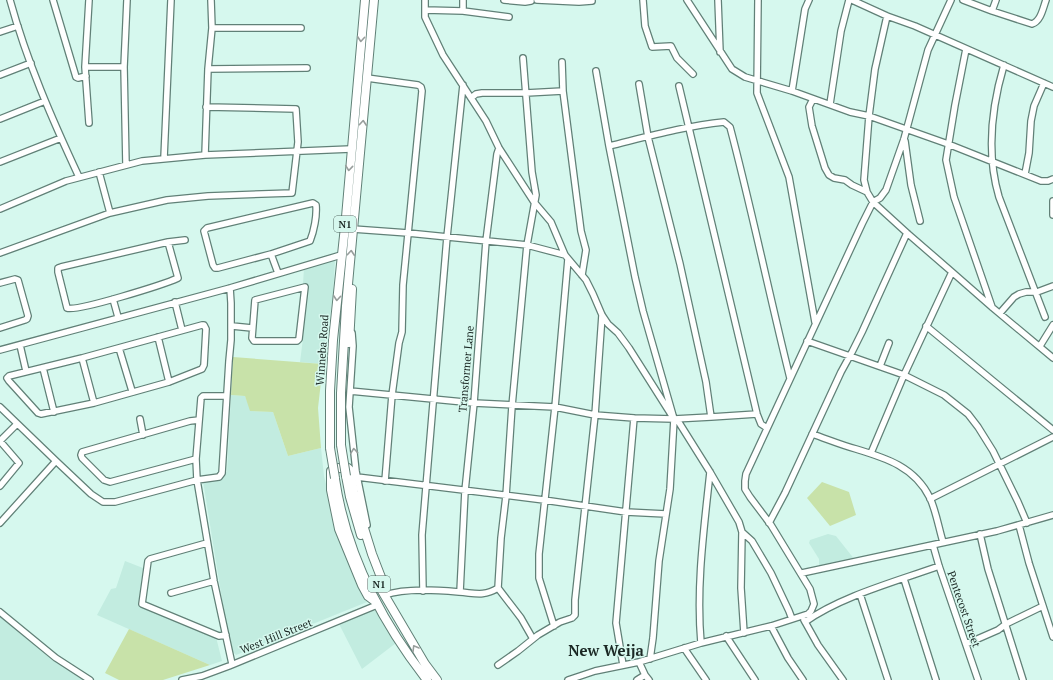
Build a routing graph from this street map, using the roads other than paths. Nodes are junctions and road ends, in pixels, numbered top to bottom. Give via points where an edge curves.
1 (10, 0) edge
2 (53, 0) edge
3 (89, 0) edge
4 (127, 0) edge
5 (171, 0) edge
6 (211, 0) edge
7 (365, 0) edge
8 (374, 0) edge
9 (425, 0) edge
10 (463, 0) edge
11 (504, 0) edge
12 (532, 0) edge
13 (537, 0) edge
14 (643, 0) edge
15 (686, 0) edge
16 (718, 0) edge
17 (758, 0) edge
18 (809, 0) edge
19 (850, 0) edge
20 (951, 0) edge
21 (963, 0) edge
22 (996, 0) edge
23 (1046, 0) edge
24 (592, 1) edge
25 (425, 10) junction
26 (463, 11) junction
27 (992, 11) junction
28 (887, 16) junction
29 (509, 18) dead end
30 (18, 26) junction
31 (212, 28) junction
32 (301, 28) dead end
33 (0, 32) edge
34 (935, 35) junction
35 (966, 49) junction
36 (720, 53) junction
37 (523, 58) dead end
38 (562, 62) dead end
39 (30, 63) junction
40 (1004, 65) junction
41 (85, 67) junction
42 (124, 67) junction
43 (307, 68) dead end
44 (208, 69) junction
45 (596, 71) dead end
46 (0, 74) edge
47 (693, 74) dead end
48 (86, 76) junction
49 (357, 78) junction
50 (367, 78) junction
51 (757, 80) junction
52 (1044, 83) junction
53 (639, 84) dead end
54 (463, 85) junction
55 (679, 86) dead end
56 (1053, 87) edge
57 (366, 88) junction
58 (563, 91) junction
59 (792, 91) junction
60 (526, 93) junction
61 (471, 98) junction
62 (813, 99) junction
63 (45, 102) junction
64 (830, 104) junction
65 (206, 108) junction
66 (869, 116) junction
67 (0, 119) edge
68 (89, 123) dead end
69 (689, 128) junction
70 (906, 130) junction
71 (648, 137) junction
72 (61, 138) junction
73 (904, 139) junction
74 (948, 144) junction
75 (609, 146) junction
76 (499, 148) junction
77 (352, 150) junction
78 (297, 151) junction
79 (204, 155) junction
80 (164, 158) junction
81 (0, 162) edge
82 (992, 162) junction
83 (126, 165) junction
84 (99, 172) junction
85 (1025, 174) junction
86 (79, 177) junction
87 (1053, 181) edge
88 (868, 192) junction
89 (1053, 201) edge
90 (534, 202) junction
91 (873, 202) junction
92 (0, 208) edge
93 (110, 212) junction
94 (1053, 215) edge
95 (920, 220) dead end
96 (353, 229) junction
97 (408, 232) junction
98 (907, 233) junction
99 (447, 237) junction
100 (185, 240) dead end
101 (486, 241) junction
102 (168, 242) junction
103 (527, 245) junction
104 (0, 253) edge
105 (271, 254) junction
106 (341, 255) junction
107 (567, 257) junction
108 (952, 272) junction
109 (278, 273) junction
110 (582, 275) junction
111 (0, 283) edge
112 (348, 283) junction
113 (1053, 286) edge
114 (230, 288) junction
115 (1035, 292) junction
116 (113, 299) junction
117 (175, 302) junction
118 (993, 308) junction
119 (1000, 313) junction
120 (602, 315) junction
121 (118, 317) junction
122 (1044, 317) dead end
123 (335, 320) junction
124 (815, 323) junction
125 (1053, 325) edge
126 (232, 326) junction
127 (926, 326) junction
128 (0, 328) edge
129 (252, 328) junction
130 (182, 330) junction
131 (350, 330) junction
132 (158, 338) junction
133 (808, 341) junction
134 (889, 343) dead end
135 (20, 345) junction
136 (1040, 346) junction
137 (120, 348) junction
138 (0, 350) edge
139 (850, 356) junction
140 (82, 358) junction
141 (1053, 358) edge
142 (880, 366) junction
143 (43, 368) junction
144 (26, 371) junction
145 (904, 375) junction
146 (790, 378) junction
147 (169, 382) junction
148 (132, 391) junction
149 (350, 391) junction
150 (392, 395) junction
151 (226, 396) junction
152 (434, 399) junction
153 (94, 403) junction
154 (474, 403) junction
155 (512, 406) junction
156 (0, 407) edge
157 (556, 407) junction
158 (54, 412) junction
159 (757, 414) junction
160 (595, 415) junction
161 (711, 417) junction
162 (634, 418) junction
163 (674, 418) junction
164 (140, 419) dead end
165 (199, 420) junction
166 (16, 424) junction
167 (768, 428) junction
168 (1053, 430) edge
169 (812, 434) junction
170 (143, 435) junction
171 (1053, 437) edge
172 (0, 441) edge
173 (871, 453) junction
174 (196, 459) junction
175 (56, 461) junction
176 (1000, 464) junction
177 (710, 472) junction
178 (357, 478) junction
179 (197, 480) junction
180 (385, 481) junction
181 (0, 486) edge
182 (426, 487) junction
183 (464, 491) junction
184 (506, 496) junction
185 (930, 499) junction
186 (544, 500) junction
187 (586, 506) junction
188 (626, 512) junction
189 (666, 514) junction
190 (1053, 515) edge
191 (1027, 522) junction
192 (0, 523) edge
193 (769, 523) junction
194 (1019, 525) junction
195 (742, 532) junction
196 (980, 534) junction
197 (943, 542) junction
198 (207, 543) junction
199 (933, 545) junction
200 (939, 566) junction
201 (379, 571) junction
202 (802, 573) junction
203 (904, 579) junction
204 (214, 581) junction
205 (498, 588) junction
206 (423, 591) junction
207 (460, 592) junction
208 (171, 593) dead end
209 (860, 594) junction
210 (384, 595) junction
211 (376, 604) junction
212 (1043, 606) junction
213 (0, 612) edge
214 (792, 619) junction
215 (804, 619) junction
216 (1006, 624) junction
217 (554, 626) junction
218 (771, 626) junction
219 (744, 633) junction
220 (226, 635) junction
221 (726, 636) junction
222 (1053, 637) edge
223 (533, 639) junction
224 (701, 643) junction
225 (966, 644) junction
226 (684, 648) junction
227 (650, 659) junction
228 (639, 662) junction
229 (232, 664) junction
230 (498, 665) dead end
231 (623, 665) junction
232 (647, 678) edge
233 (90, 680) edge
234 (182, 680) edge
235 (426, 680) edge
236 (437, 680) edge
237 (568, 680) edge
238 (637, 680) edge
239 (706, 680) edge
240 (755, 680) edge
241 (803, 680) edge
242 (843, 680) edge
243 (888, 680) edge
244 (936, 680) edge
245 (978, 680) edge
246 (1023, 680) edge

1 - 30 street
2 - 48 street via 76,77
3 - 41 street
4 - 42 street
5 - 80 street
6 - 31 street
7 -> 49 highway, Winneba Road / N1
8 - 50 highway, Winneba Road / N1
9 - 25 street
10 - 26 street
11 - 12 street
13 - 24 street
14 - 47 street via 645,26 652,47 671,46 677,58
15 - 36 street
16 - 36 street
17 - 51 street
18 - 59 street via 805,9
19 - 28 street
19 - 64 street via 841,32
20 - 34 street
21 - 27 street
22 - 27 street
23 - 27 street via 1039,19 1032,24
25 - 26 street
25 - 54 street via 425,16 443,55
26 - 29 street
28 - 34 street
28 - 66 street via 875,69
30 - 33 street
30 - 39 street
31 - 32 street
31 - 44 street
34 - 35 street
34 - 70 street via 928,50
35 - 40 street
35 - 74 street
36 - 51 street via 732,69 745,77
37 - 60 street
38 - 58 street
39 - 46 street
39 - 63 street
40 - 52 street
40 - 82 street via 992,121
41 - 42 street
41 - 48 street
42 - 83 street
43 - 44 street
44 - 65 street
45 - 75 street
48 - 68 street
49 - 57 highway via 365,81
49 - 77 highway, Winneba Road / N1
50 - 57 highway, Winneba Road / N1
50 - 97 street via 418,85 422,91
51 - 59 street
51 - 124 street via 757,93 789,177
52 - 56 street
52 - 85 street via 1034,106
53 - 71 street
54 - 61 street
54 - 99 street
55 - 69 street
96 -> 57 highway, Winneba Road / N1
58 - 60 street
58 - 110 street via 581,231 586,250
59 - 62 street
60 - 61 street via 482,93
60 - 90 street via 536,195
61 - 76 street
62 - 64 street
62 - 88 street via 809,106 812,126 829,175
63 - 67 street
63 - 72 street
64 - 66 street
65 - 78 street via 296,108
65 - 79 street
66 - 70 street
66 - 88 street via 864,180
69 - 71 street
69 - 146 street via 724,122 730,127
69 - 159 street
70 - 73 street
70 - 74 street
71 - 75 street
71 - 161 street via 706,382
72 - 81 street
72 - 86 street
73 - 91 street via 886,190
73 - 95 street via 911,185
74 - 82 street
74 - 118 street via 946,160 954,197
75 - 163 street via 643,312
76 - 90 street
76 - 101 street, Transformer Lane
77 - 78 street
77 -> 106 highway, Winneba Road / N1
78 - 79 street
78 - 93 street via 292,193 168,200
79 - 80 street
80 - 83 street
82 - 85 street
82 - 115 street via 999,197
83 - 84 street
84 - 86 street
84 - 93 street
85 - 87 street via 1041,181
86 - 92 street
88 - 91 street
89 - 94 street
90 - 103 street
90 - 107 street via 551,222
91 - 98 street
91 - 124 street
93 - 104 street
96 - 97 street
112 -> 96 highway, Winneba Road / N1
97 - 99 street
97 - 150 street via 402,332
98 - 108 street
98 - 139 street
99 - 101 street
99 - 152 street
100 - 102 street
101 - 103 street
101 - 154 street, Transformer Lane
102 - 116 street via 178,278
102 - 116 street via 58,268 67,308 75,309
103 - 107 street
103 - 155 street
105 - 105 street via 215,268 204,231 207,228 313,203 316,210 310,241
105 - 109 street
106 - 109 street
106 -> 123 highway, Winneba Road / N1
107 - 110 street
107 - 157 street
108 - 118 street
108 - 127 street
109 - 114 street
110 - 120 street
111 - 128 street via 18,280 28,316 28,319
112 - 131 highway via 353,291
112 - 210 highway, Winneba Road / N1, bridge via 341,392 341,445 350,497 365,551
113 - 115 street
114 - 117 street
114 - 126 street
115 - 119 street via 1026,292 1014,297
115 - 122 street
116 - 121 street
117 - 121 street
117 - 130 street
118 - 119 street
119 - 136 street
120 - 160 street
120 - 163 street via 629,348
121 - 135 street
123 - 131 highway via 327,357 325,402 325,446 328,455 332,456 342,453 346,448 344,412
123 - 211 highway, Winneba Road / N1, bridge via 330,391 330,448 340,509
124 - 133 street
125 - 136 street
126 - 129 street
126 - 151 street
127 - 145 street
127 - 168 street
129 - 129 street via 254,341 297,341 305,287 255,300
130 - 132 street
130 - 147 street via 202,325 206,327 204,365 199,371
131 - 149 street via 353,340
132 - 137 street
132 - 147 street
133 - 139 street
133 - 146 street
134 - 142 street
135 - 138 street
135 - 144 street
136 - 141 street
137 - 140 street
137 - 148 street
139 - 142 street
139 - 169 street
140 - 143 street
140 - 153 street
142 - 145 street
143 - 144 street
143 - 158 street
144 - 158 street via 9,376 9,382 38,413
145 - 173 street
145 - 176 street via 944,395 968,414 986,438
146 - 167 street
147 - 148 street
148 - 153 street
149 - 150 street
178 -> 149 street via 349,407
150 - 152 street
150 - 180 street
151 - 165 street via 203,396 200,401
151 - 179 street via 222,475
152 - 154 street
152 - 182 street
153 - 158 street
154 - 155 street
154 - 183 street, Transformer Lane
155 - 157 street
155 - 184 street
156 - 166 street
157 - 160 street
157 - 186 street
159 - 161 street
159 - 167 street via 761,424
160 - 162 street
160 - 187 street
161 - 163 street
162 - 163 street
162 - 188 street
163 - 177 street
163 - 189 street
164 - 170 street
165 - 170 street
165 - 174 street
166 - 172 street
166 - 175 street
167 - 193 street via 744,481 745,489
169 - 173 street
169 - 193 street
170 - 174 street via 82,452 82,458 104,480 110,482
171 - 176 street
172 - 181 street via 19,463
173 - 185 street via 908,471
174 - 179 street
175 - 179 street via 91,494 108,503
175 - 192 street
176 - 185 street
176 - 191 street
177 - 195 street
177 - 224 street via 699,581
178 - 180 street
178 - 201 street
179 - 198 street
180 - 182 street
182 - 183 street
182 - 206 street via 422,535
183 - 184 street
183 - 207 street, Transformer Lane
184 - 186 street
184 - 205 street
185 - 197 street
186 - 187 street
186 - 217 street via 539,578
187 - 188 street
187 - 217 street via 575,616
188 - 189 street
188 - 231 street via 616,623
189 - 227 street
190 - 191 street
191 - 194 street
193 - 202 street
194 - 196 street
194 - 212 street
195 - 214 street via 752,541 771,572
195 - 219 street via 741,588
196 - 197 street
196 - 216 street via 988,569
197 - 199 street
198 - 204 street
198 - 220 street via 148,561 142,604 219,636
199 - 200 street, Pentecost Street
199 - 202 street
200 - 203 street
200 - 225 street, Pentecost Street
201 - 210 highway via 384,585
201 - 211 highway via 356,501 350,470 332,469 331,490 339,529 362,585
202 - 215 street via 814,604
203 - 209 street
203 - 244 street
204 - 208 street
204 - 220 street
205 - 207 street via 485,594
205 - 223 street
206 - 207 street
206 - 210 street via 401,591
209 - 215 street
209 - 243 street
236 -> 210 highway, Winneba Road / N1
211 - 229 street, West Hill Street
211 - 235 highway, Winneba Road / N1
212 - 216 street
212 - 222 street
213 - 233 street via 56,658
214 - 215 street
214 - 218 street
215 - 242 street via 818,645
216 - 225 street
216 - 246 street
217 - 223 street
218 - 219 street
218 - 241 street
219 - 221 street
220 - 229 street
221 - 224 street
221 - 240 street
223 - 230 street
224 - 226 street
225 - 245 street, Pentecost Street
226 - 227 street
226 - 239 street
227 - 228 street
228 - 231 street
228 - 232 street
229 - 234 street, West Hill Street via 202,676
231 - 237 street
232 - 238 street

